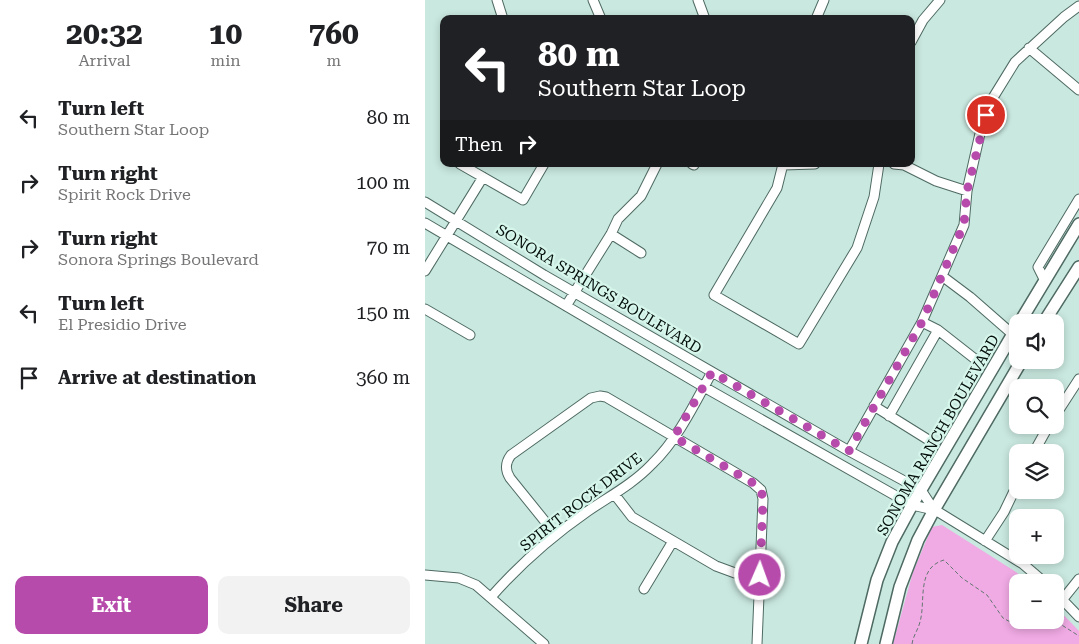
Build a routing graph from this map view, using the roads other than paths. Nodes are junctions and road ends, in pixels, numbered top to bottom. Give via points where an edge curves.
1 (497, 0) edge
2 (593, 0) edge
3 (698, 0) edge
4 (824, 0) edge
5 (940, 0) edge
6 (1079, 6) edge
7 (502, 15) edge
8 (599, 15) edge
9 (704, 15) edge
10 (818, 15) edge
11 (915, 35) edge
12 (1029, 48) junction
13 (1079, 90) edge
14 (465, 167) edge
15 (541, 167) edge
16 (656, 167) edge
17 (782, 167) edge
18 (879, 167) edge
19 (908, 167) edge
20 (483, 177) junction
21 (967, 191) junction
22 (1079, 199) edge
23 (425, 202) edge
24 (455, 220) junction
25 (425, 223) edge
26 (1079, 224) edge
27 (611, 234) junction
28 (446, 236) junction
29 (641, 253) dead end
30 (1079, 267) edge
31 (425, 271) edge
32 (942, 276) junction
33 (1045, 281) junction
34 (575, 293) junction
35 (566, 306) junction
36 (425, 309) edge
37 (1025, 314) edge
38 (1049, 314) edge
39 (922, 322) junction
40 (1009, 328) edge
41 (938, 330) junction
42 (470, 335) dead end
43 (1009, 345) edge
44 (975, 359) dead end
45 (1017, 369) edge
46 (712, 372) junction
47 (1078, 383) edge
48 (704, 387) junction
49 (1064, 403) edge
50 (874, 406) junction
51 (889, 416) junction
52 (674, 437) junction
53 (927, 439) dead end
54 (849, 451) junction
55 (921, 490) junction
56 (615, 495) junction
57 (1010, 499) edge
58 (912, 505) junction
59 (934, 510) junction
60 (556, 535) junction
61 (673, 541) junction
62 (985, 541) junction
63 (1035, 574) edge
64 (425, 575) edge
65 (760, 575) junction
66 (1079, 579) edge
67 (644, 589) dead end
68 (491, 597) junction
69 (1064, 598) edge
70 (1064, 600) edge
71 (1079, 617) edge
72 (544, 644) edge
73 (757, 644) edge
74 (861, 644) edge
75 (886, 644) edge

1 - 7 street
2 - 8 street
3 - 9 street
4 - 10 street
5 - 11 street
6 - 12 street
12 - 13 street
12 - 21 street via 1015,62 991,101
14 - 20 street
15 - 20 street via 523,200
16 - 27 street via 641,196 618,218
17 - 18 street via 777,188 714,295 799,344 857,248 874,197
19 - 21 street
20 - 24 street
21 - 32 street via 964,224
22 - 33 street via 1038,267
23 - 24 street, SONORA SPRINGS BOULEVARD
24 - 28 street
24 - 34 street, SONORA SPRINGS BOULEVARD
25 - 28 street, SONORA SPRINGS BOULEVARD
26 - 33 main road
27 - 29 street
27 - 34 street
28 - 31 street
28 - 35 street, SONORA SPRINGS BOULEVARD
30 - 38 main road
32 - 39 street
32 - 40 street
33 - 37 main road
34 - 35 street
34 - 46 street, SONORA SPRINGS BOULEVARD
35 - 48 street, SONORA SPRINGS BOULEVARD
36 - 42 street
39 - 41 street
39 - 50 street
41 - 44 street
41 - 51 street
43 - 55 main road, SONOMA RANCH BOULEVARD
45 - 59 main road
46 - 48 street, SPIRIT ROCK DRIVE
46 - 54 street, SONORA SPRINGS BOULEVARD
47 - 49 street
48 - 52 street, SPIRIT ROCK DRIVE
48 - 58 street, SONORA SPRINGS BOULEVARD
50 - 51 street
50 - 54 street
51 - 53 street
52 - 56 street, SPIRIT ROCK DRIVE via 647,470
52 - 60 street via 600,396 591,398 511,456 506,464 508,474
52 - 65 street via 761,490
54 - 55 street, SONORA SPRINGS BOULEVARD
55 - 58 main road, SONOMA RANCH BOULEVARD
55 - 59 street, SONORA SPRINGS BOULEVARD
56 - 60 street, SPIRIT ROCK DRIVE
56 - 61 street via 632,517
57 - 62 street
58 - 59 street, SONORA SPRINGS BOULEVARD
58 - 74 main road, SONOMA RANCH BOULEVARD via 877,580
59 - 62 street, SONORA SPRINGS BOULEVARD
59 - 75 main road via 905,572
60 - 68 street, SPIRIT ROCK DRIVE
61 - 65 street via 722,569
61 - 67 street
62 - 63 street, SONORA SPRINGS BOULEVARD
64 - 68 street via 465,580
65 - 73 street
66 - 69 street
68 - 72 street
70 - 71 street

